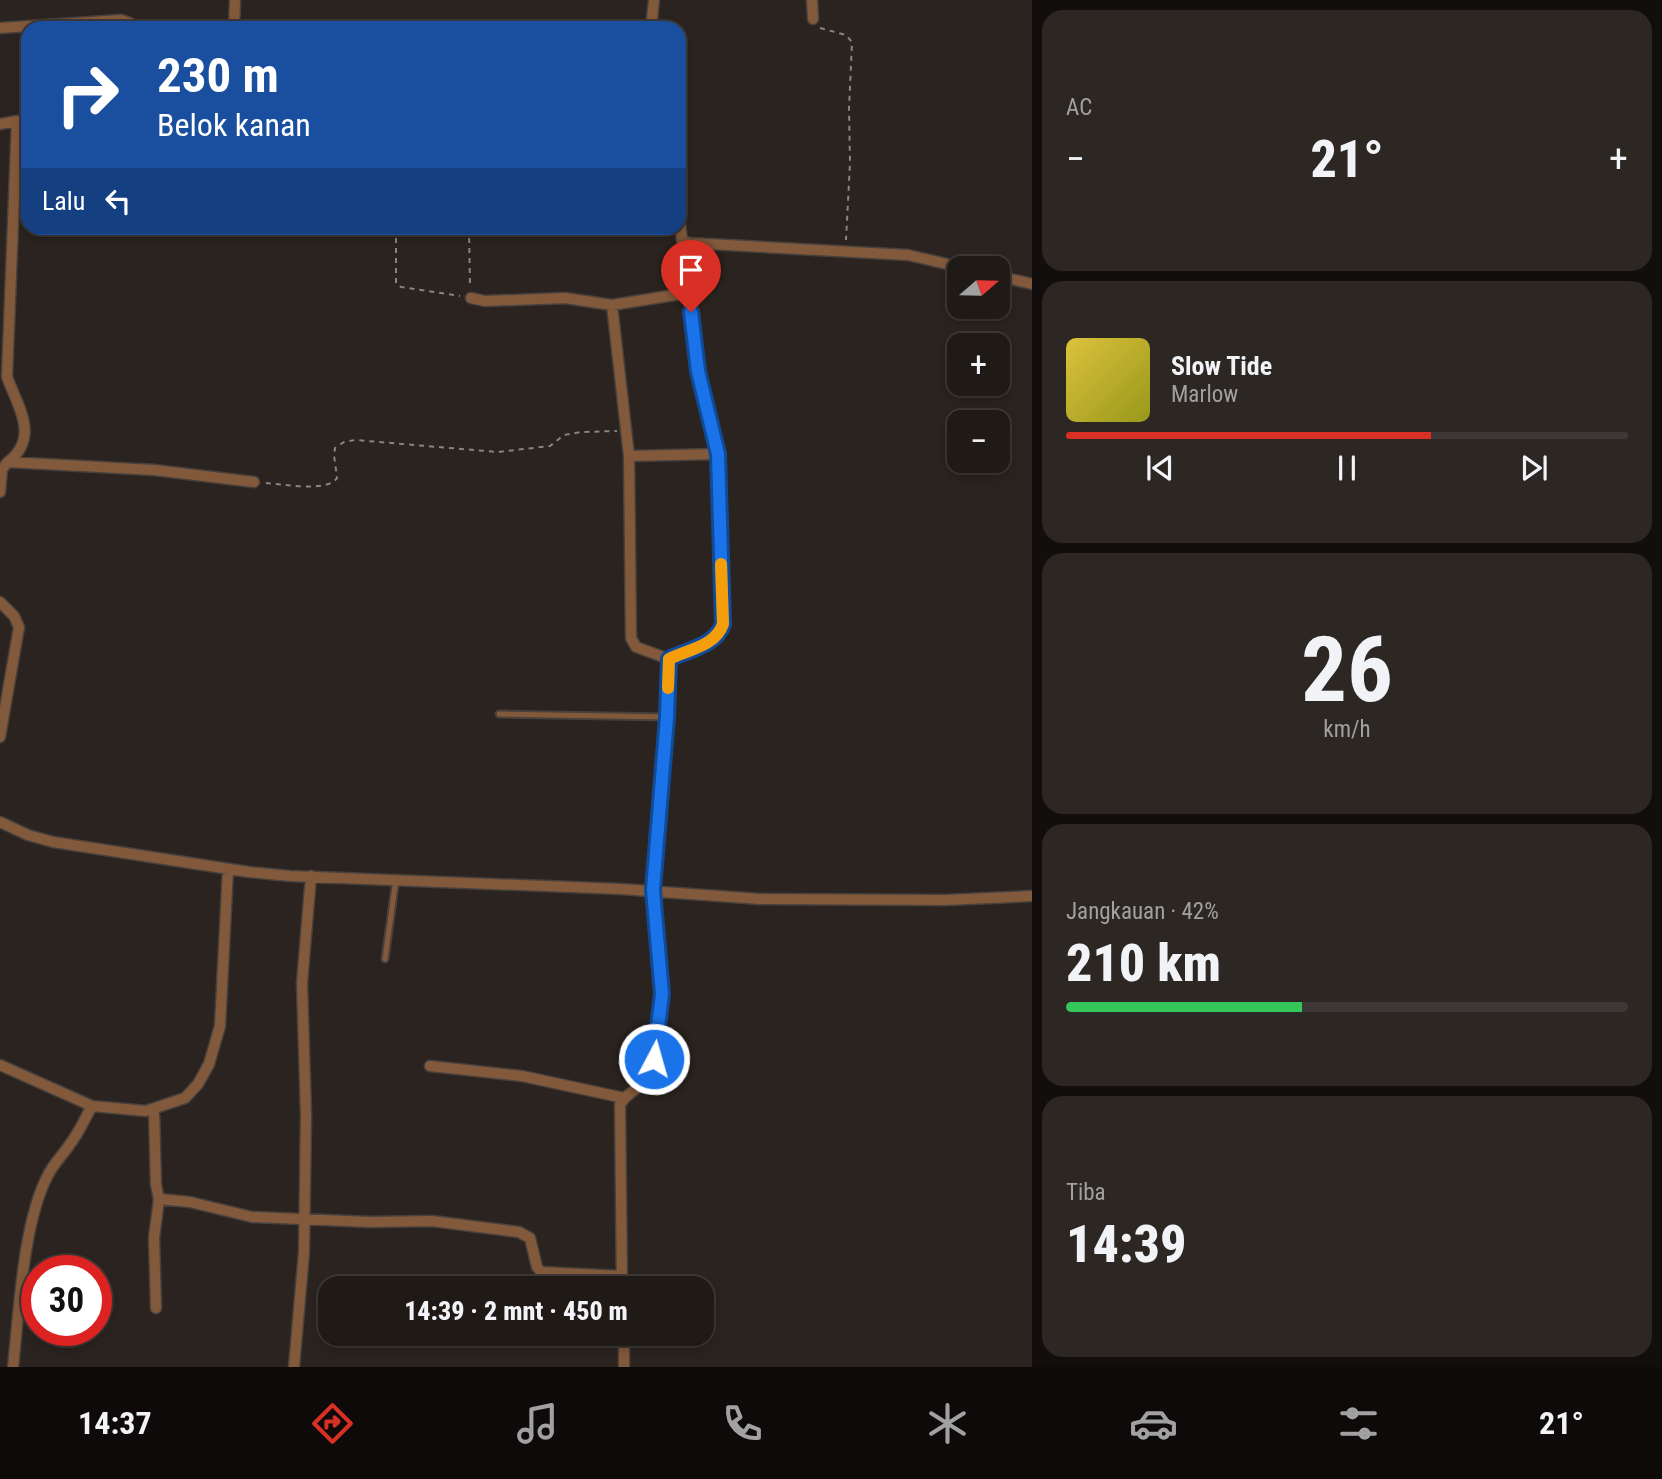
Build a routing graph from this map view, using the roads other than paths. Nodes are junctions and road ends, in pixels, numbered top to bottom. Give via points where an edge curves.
1 (235, 0) edge
2 (654, 0) edge
3 (812, 0) edge
4 (813, 19) road end
5 (94, 21) edge
6 (126, 21) edge
7 (234, 21) edge
8 (652, 21) edge
9 (21, 26) edge
10 (0, 28) edge
11 (0, 124) edge
12 (682, 235) edge
13 (683, 240) junction
14 (947, 264) edge
15 (1010, 279) edge
16 (1032, 284) edge
17 (687, 293) junction
18 (471, 298) road end
19 (612, 305) junction
20 (718, 454) junction
21 (629, 456) junction
22 (8, 462) junction
23 (254, 482) road end
24 (0, 492) edge
25 (0, 601) edge
26 (669, 659) junction
27 (499, 714) dead end
28 (667, 717) junction
29 (0, 737) edge
30 (0, 822) edge
31 (228, 869) junction
32 (311, 876) junction
33 (396, 879) junction
34 (653, 890) junction
35 (1032, 896) edge
36 (385, 959) dead end
37 (0, 1065) edge
38 (430, 1066) dead end
39 (624, 1098) junction
40 (92, 1106) junction
41 (154, 1110) junction
42 (159, 1199) junction
43 (305, 1220) junction
44 (621, 1276) joint
45 (156, 1308) dead end
46 (624, 1346) edge
47 (13, 1367) edge
48 (294, 1367) edge
49 (624, 1367) edge

1 - 7 street
2 - 8 street
3 - 4 street
5 - 6 street
9 - 10 street
11 - 22 street via 18,121 7,377 21,407 24,438 19,454
12 - 13 street
13 - 14 street via 908,255
13 - 17 street
15 - 16 street
17 - 19 street
17 - 20 street via 698,371
18 - 19 street via 565,298
19 - 21 street
20 - 21 street
20 - 26 street via 723,624 708,642
21 - 26 street via 631,638 636,647
22 - 23 street via 154,470
22 - 24 street via 2,469
25 - 29 street via 15,615 19,627
26 - 28 street
27 - 28 lane
28 - 34 street
30 - 31 street via 53,842
31 - 32 street
31 - 41 street via 220,1026 209,1064 185,1098
32 - 33 street
32 - 43 street via 302,983
33 - 34 street
33 - 36 lane
34 - 35 street via 782,900
34 - 39 street via 662,994 652,1074
37 - 40 street
38 - 39 street via 522,1076
39 - 44 street via 620,1105
40 - 41 street
40 - 47 street via 38,1198
41 - 42 street
42 - 43 street via 252,1217
42 - 45 street via 154,1238
43 - 44 street via 432,1221 519,1232 530,1238 541,1272
43 - 48 street
46 - 49 street

